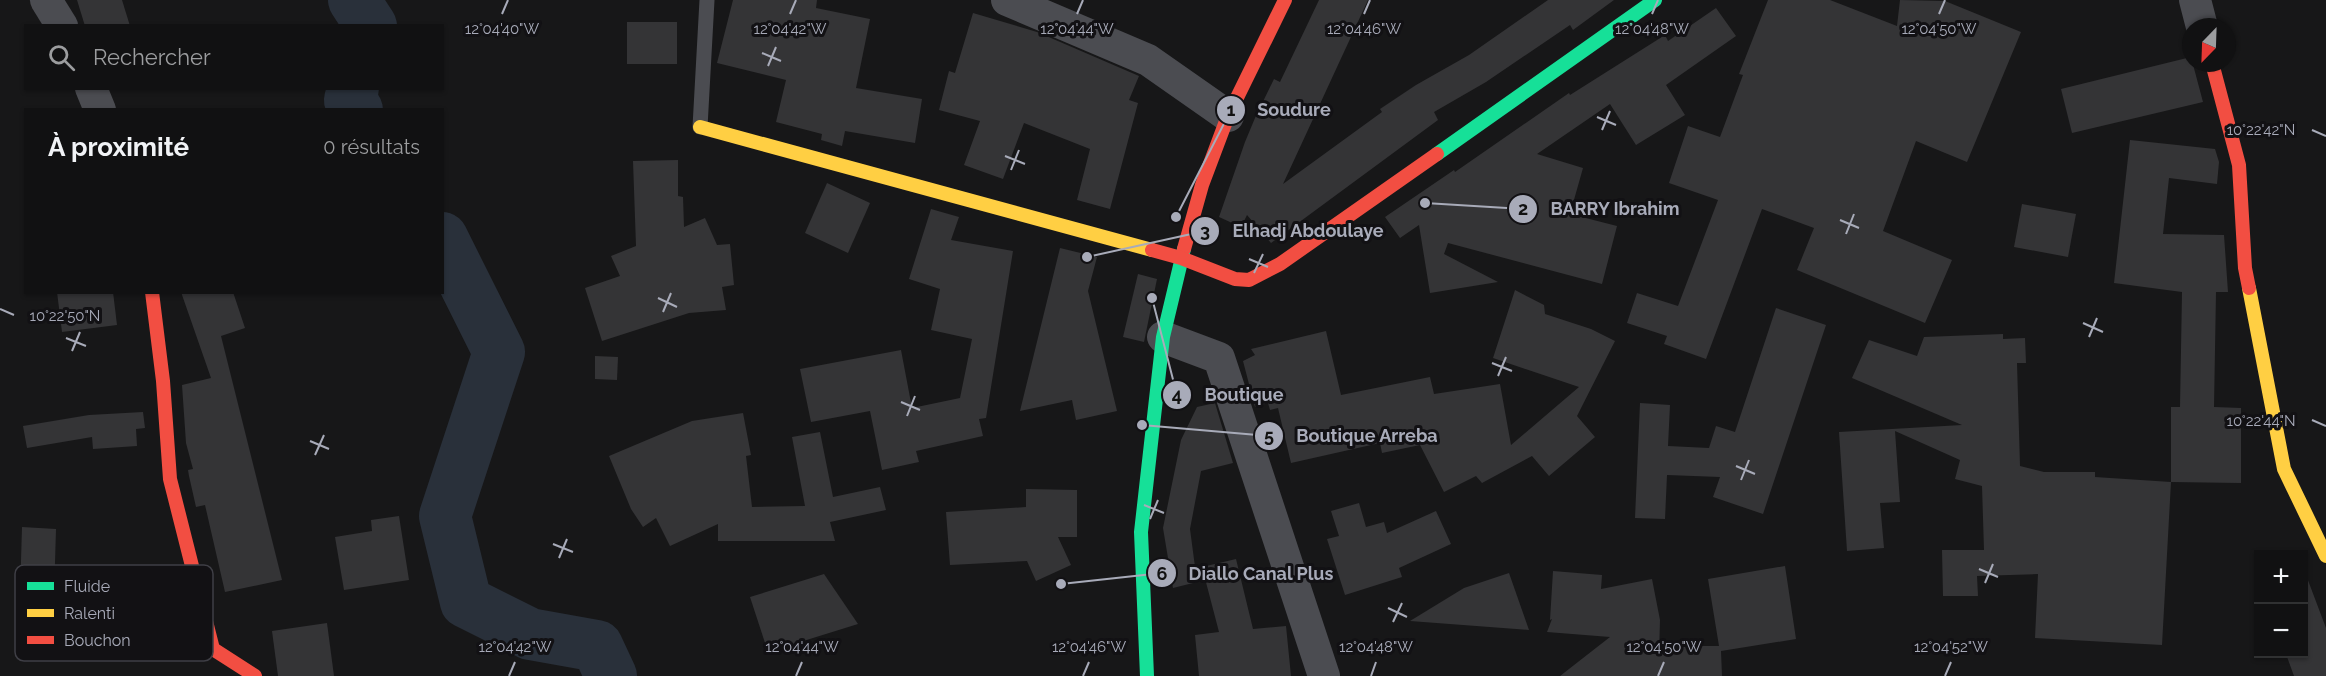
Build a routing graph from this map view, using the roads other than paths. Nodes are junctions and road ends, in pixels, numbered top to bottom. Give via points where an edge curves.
1 (46, 0) edge
2 (707, 0) edge
3 (1285, 0) edge
4 (1655, 0) edge
5 (2195, 0) edge
6 (1021, 3) edge
7 (2200, 18) edge
8 (61, 24) edge
9 (2214, 72) edge
10 (92, 90) edge
11 (99, 108) edge
12 (1228, 116) junction
13 (700, 127) joint
14 (1181, 258) junction
15 (152, 294) edge
16 (1163, 337) junction
17 (2326, 556) edge
18 (192, 565) edge
19 (213, 649) edge
20 (255, 676) edge
21 (1147, 676) edge
22 (1324, 676) edge

1 - 8 street
2 - 13 lane
3 - 12 main road
4 - 14 main road via 1280,264 1249,280 1235,279
5 - 7 street
6 - 12 street via 1148,60
9 - 17 main road via 2239,165 2244,268 2284,469
10 - 11 street
12 - 14 main road via 1202,185
13 - 14 main road
14 - 16 main road
15 - 18 main road via 170,479
16 - 21 main road via 1141,532
16 - 22 street via 1220,358
19 - 20 main road

